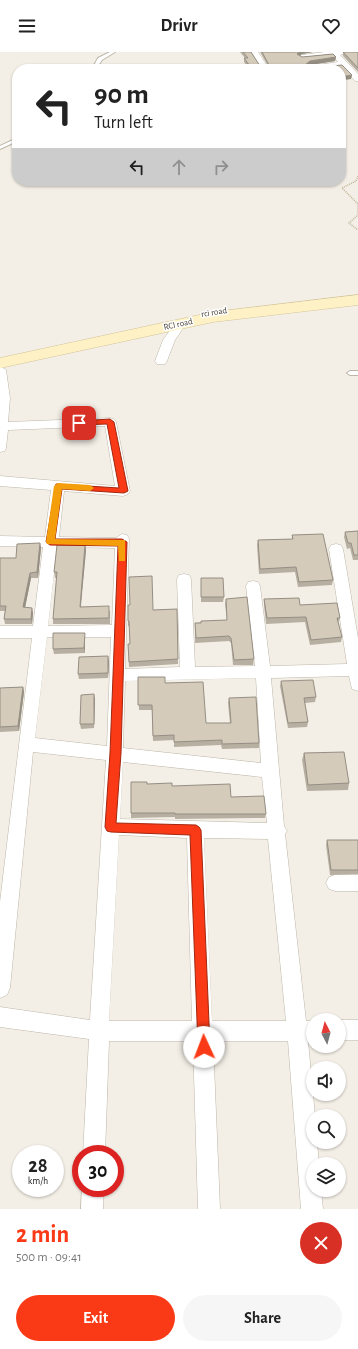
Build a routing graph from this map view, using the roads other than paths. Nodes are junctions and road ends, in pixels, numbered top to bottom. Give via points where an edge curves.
1 (113, 52) edge
2 (254, 52) edge
3 (346, 52) edge
4 (335, 53) junction
5 (300, 55) edge
6 (97, 64) edge
7 (262, 64) edge
8 (307, 64) edge
9 (344, 64) edge
10 (346, 66) edge
11 (358, 79) edge
12 (12, 142) edge
13 (0, 148) edge
14 (358, 293) edge
15 (358, 300) edge
16 (322, 301) junction
17 (180, 324) junction
18 (0, 352) edge
19 (161, 361) dead end
20 (0, 363) edge
21 (0, 370) edge
22 (350, 373) dead end
23 (358, 373) edge
24 (2, 426) junction
25 (0, 448) edge
26 (0, 481) edge
27 (58, 486) junction
28 (0, 541) edge
29 (50, 542) junction
30 (336, 549) dead end
31 (184, 579) dead end
32 (253, 586) dead end
33 (119, 631) junction
34 (0, 632) edge
35 (39, 632) junction
36 (263, 671) junction
37 (188, 673) junction
38 (118, 675) junction
39 (357, 675) edge
40 (26, 744) junction
41 (116, 753) junction
42 (270, 771) junction
43 (111, 827) junction
44 (196, 830) junction
45 (278, 831) junction
46 (6, 880) edge
47 (358, 882) edge
48 (335, 883) dead end
49 (0, 988) edge
50 (0, 1017) edge
51 (346, 1030) edge
52 (358, 1030) edge
53 (99, 1031) junction
54 (305, 1031) edge
55 (203, 1032) junction
56 (94, 1145) edge
57 (93, 1197) edge
58 (92, 1209) edge
59 (210, 1209) edge
60 (312, 1209) edge

1 - 6 lane via 100,59
2 - 7 street
3 - 4 street
4 - 5 street
4 - 9 street
5 - 8 street
10 - 11 street
12 - 13 lane
14 - 16 main road, rci road
15 - 16 main road, RCI road
16 - 17 main road, RCI road
16 - 18 main road, rci road via 181,317
17 - 19 street via 169,340
17 - 20 main road, RCI road
21 - 24 street via 4,398
22 - 23 lane
24 - 25 street
24 - 27 street via 110,422 124,491
26 - 27 street
27 - 29 street
28 - 29 street
29 - 33 street via 122,541
29 - 35 street
30 - 39 street
31 - 37 street
32 - 36 street
33 - 35 street
33 - 38 street
34 - 35 street
35 - 40 street
36 - 37 street
36 - 39 street
36 - 42 street
37 - 38 street
38 - 41 street
40 - 41 street
40 - 46 street
41 - 42 street
41 - 43 street
42 - 45 street
43 - 44 street
43 - 53 street
44 - 45 street
44 - 55 street
45 - 54 street
46 - 49 street
47 - 48 street
50 - 53 street
51 - 52 street
53 - 55 street
53 - 56 street
54 - 55 street
54 - 60 street
55 - 59 street
57 - 58 street

